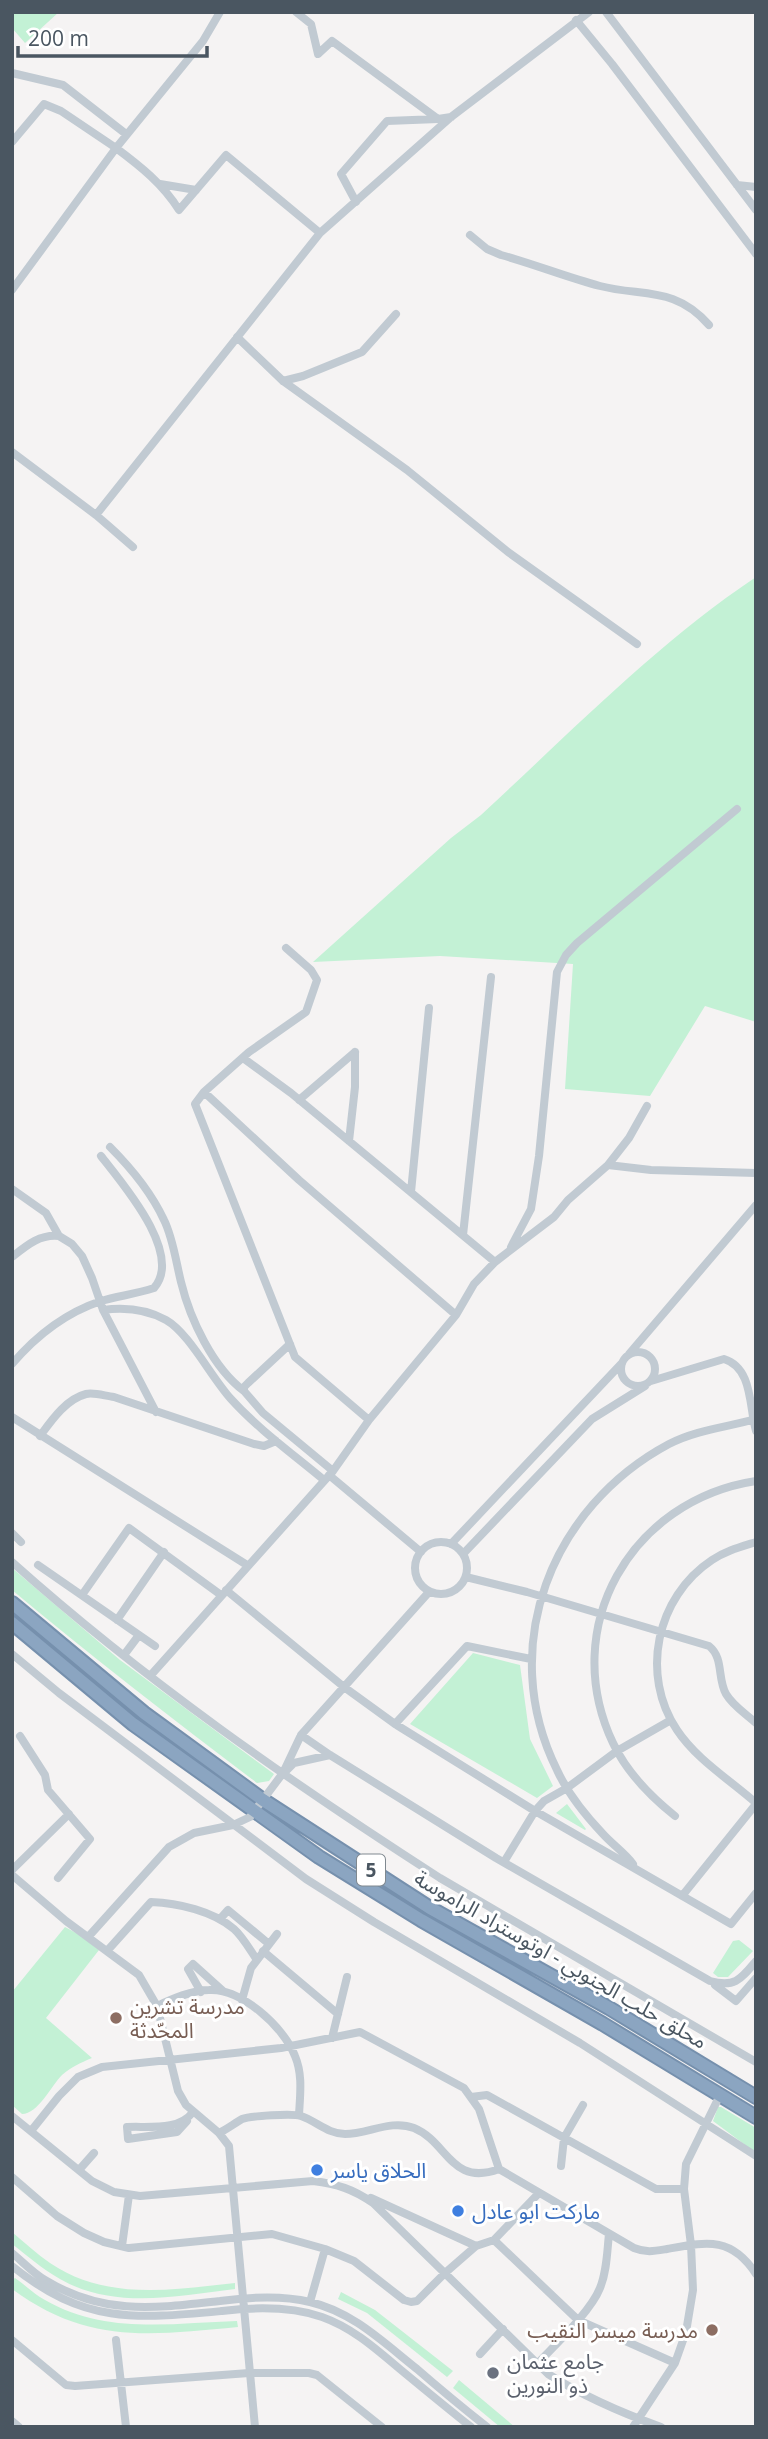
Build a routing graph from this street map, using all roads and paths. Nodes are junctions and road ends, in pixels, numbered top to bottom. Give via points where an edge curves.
1 (220, 12) edge
2 (296, 12) edge
3 (589, 12) edge
4 (606, 12) edge
5 (576, 20) junction
6 (12, 73) edge
7 (451, 117) junction
8 (438, 119) junction
9 (126, 134) junction
10 (12, 142) edge
11 (116, 148) junction
12 (160, 184) junction
13 (737, 185) junction
14 (756, 187) edge
15 (196, 190) junction
16 (356, 202) junction
17 (756, 210) edge
18 (320, 233) junction
19 (470, 235) dead end
20 (756, 254) edge
21 (12, 290) edge
22 (396, 314) dead end
23 (709, 325) dead end
24 (237, 337) junction
25 (283, 381) junction
26 (12, 452) edge
27 (96, 515) junction
28 (133, 547) dead end
29 (637, 644) dead end
30 (737, 809) dead end
31 (286, 948) dead end
32 (491, 977) dead end
33 (429, 1008) dead end
34 (243, 1058) junction
35 (204, 1092) junction
36 (299, 1100) junction
37 (647, 1107) dead end
38 (349, 1141) junction
39 (110, 1146) dead end
40 (101, 1156) dead end
41 (608, 1166) junction
42 (756, 1173) edge
43 (12, 1189) edge
44 (411, 1192) junction
45 (756, 1205) edge
46 (463, 1235) junction
47 (59, 1236) junction
48 (510, 1250) junction
49 (12, 1257) edge
50 (495, 1262) junction
51 (101, 1306) junction
52 (456, 1315) junction
53 (290, 1344) junction
54 (629, 1354) junction
55 (622, 1363) junction
56 (12, 1364) edge
57 (648, 1383) junction
58 (244, 1391) junction
59 (156, 1412) junction
60 (12, 1417) edge
61 (369, 1420) junction
62 (754, 1420) edge
63 (756, 1431) edge
64 (40, 1436) junction
65 (276, 1441) junction
66 (329, 1475) junction
67 (756, 1481) edge
68 (12, 1533) edge
69 (21, 1542) dead end
70 (756, 1542) edge
71 (451, 1544) junction
72 (164, 1552) junction
73 (421, 1552) junction
74 (463, 1554) junction
75 (12, 1562) edge
76 (38, 1565) dead end
77 (247, 1565) junction
78 (466, 1577) junction
79 (429, 1592) junction
80 (224, 1593) junction
81 (82, 1595) junction
82 (541, 1596) junction
83 (12, 1603) edge
84 (601, 1614) junction
85 (117, 1620) junction
86 (12, 1623) edge
87 (661, 1631) junction
88 (139, 1635) junction
89 (155, 1646) dead end
90 (12, 1654) edge
91 (124, 1655) junction
92 (531, 1659) junction
93 (151, 1675) junction
94 (344, 1687) junction
95 (671, 1720) junction
96 (756, 1723) edge
97 (395, 1724) junction
98 (301, 1735) junction
99 (20, 1736) dead end
100 (617, 1751) junction
101 (330, 1755) junction
102 (284, 1773) junction
103 (567, 1788) junction
104 (263, 1800) junction
105 (756, 1803) edge
106 (535, 1811) junction
107 (255, 1812) junction
108 (69, 1814) junction
109 (675, 1816) dead end
110 (233, 1825) junction
111 (504, 1862) junction
112 (636, 1868) junction
113 (12, 1872) edge
114 (58, 1878) dead end
115 (756, 1893) edge
116 (682, 1896) junction
117 (220, 1919) junction
118 (277, 1934) dead end
119 (89, 1936) junction
120 (266, 1948) junction
121 (107, 1951) junction
122 (257, 1960) junction
123 (756, 1961) edge
124 (347, 1977) dead end
125 (756, 1978) edge
126 (710, 1981) junction
127 (201, 1992) junction
128 (225, 1993) junction
129 (242, 2000) junction
130 (157, 2006) junction
131 (338, 2014) junction
132 (332, 2038) junction
133 (291, 2046) junction
134 (169, 2060) junction
135 (756, 2062) edge
136 (720, 2095) junction
137 (471, 2097) junction
138 (756, 2097) edge
139 (583, 2105) dead end
140 (193, 2112) junction
141 (299, 2115) junction
142 (12, 2116) edge
143 (756, 2118) edge
144 (187, 2120) junction
145 (707, 2123) junction
146 (31, 2131) junction
147 (219, 2133) junction
148 (564, 2138) junction
149 (94, 2152) dead end
150 (756, 2157) edge
151 (561, 2166) dead end
152 (499, 2169) junction
153 (79, 2171) junction
154 (12, 2177) edge
155 (233, 2188) junction
156 (684, 2189) junction
157 (356, 2190) junction
158 (539, 2193) junction
159 (129, 2195) junction
160 (609, 2234) junction
161 (237, 2236) junction
162 (494, 2240) junction
163 (691, 2245) junction
164 (122, 2246) junction
165 (476, 2246) junction
166 (325, 2249) junction
167 (12, 2253) edge
168 (15, 2266) edge
169 (445, 2273) junction
170 (756, 2274) edge
171 (243, 2298) junction
172 (310, 2302) junction
173 (243, 2309) junction
174 (578, 2320) junction
175 (503, 2329) junction
176 (12, 2340) edge
177 (116, 2340) dead end
178 (480, 2354) dead end
179 (538, 2363) junction
180 (676, 2363) junction
181 (411, 2364) junction
182 (249, 2373) junction
183 (404, 2373) junction
184 (122, 2383) junction
185 (12, 2421) edge
186 (635, 2422) edge
187 (19, 2427) edge
188 (125, 2427) edge
189 (255, 2427) edge
190 (382, 2427) edge
191 (471, 2427) edge
192 (487, 2427) edge
193 (661, 2427) edge

1 - 9 street via 203,41
2 - 8 street via 311,24 318,54 332,41 342,46
3 - 5 street
4 - 13 street
5 - 7 street
5 - 20 street
6 - 9 street via 63,85
7 - 8 street
7 - 16 street
8 - 16 street via 387,121 341,174
9 - 11 street
10 - 11 street via 44,104
11 - 12 street
11 - 21 street
12 - 15 street
12 - 15 street via 179,210
13 - 14 street
13 - 17 street
15 - 18 street via 226,155
16 - 18 street
18 - 24 street
19 - 23 street via 500,255 601,286 670,296
22 - 25 street via 362,352
24 - 25 street
24 - 27 street
25 - 29 street
26 - 27 street
27 - 28 street
30 - 48 street via 584,936 557,972 531,1209
31 - 34 street via 314,974 314,993 306,1012
32 - 46 street
33 - 44 street
34 - 35 street
34 - 36 street
35 - 52 street
35 - 53 street via 195,1104
36 - 38 street
36 - 38 street via 355,1052
37 - 41 street
38 - 44 street
39 - 58 street via 165,1220 182,1288 203,1339 221,1369
40 - 51 street via 144,1214 163,1261 154,1288
41 - 42 street
41 - 48 street via 554,1217
43 - 47 street via 46,1213
44 - 46 street
45 - 54 street
46 - 50 street
47 - 49 street via 47,1235
47 - 51 street via 82,1256
48 - 50 street
50 - 52 street via 474,1284
51 - 56 street via 63,1318
51 - 59 street
51 - 65 street via 138,1309 166,1320 181,1332 233,1402
52 - 61 street
53 - 58 street
53 - 61 street via 295,1357
54 - 55 street
54 - 57 street via 650,1356 655,1365
55 - 57 street via 621,1374 628,1384 639,1387
55 - 71 street
57 - 62 street via 724,1359 732,1361 747,1383
57 - 74 street via 592,1419
58 - 66 street
59 - 64 street via 114,1397 85,1394 57,1413
59 - 65 street via 254,1444
60 - 64 street
61 - 66 street
62 - 63 street
62 - 82 street via 671,1443 625,1473 571,1532
64 - 77 street
65 - 66 street
66 - 73 street
66 - 77 street
67 - 84 street via 701,1496 665,1518 623,1564
68 - 69 street
70 - 87 street via 725,1553 691,1577 674,1599
71 - 73 street via 431,1544
71 - 74 street
72 - 80 street
72 - 81 street via 129,1528
72 - 85 street
73 - 79 street via 415,1573
74 - 78 street
75 - 91 street
76 - 81 street
77 - 80 street
78 - 79 street via 454,1591
78 - 82 street
79 - 94 street
80 - 93 street
80 - 94 street
81 - 85 street
82 - 84 street
82 - 92 street
83 - 104 highway, محلق حلب الجنوبي - اوتوستراد الراموسة / 5 via 144,1713
84 - 87 street
84 - 100 street via 596,1685 605,1725
85 - 88 street
86 - 107 highway, محلق حلب الجنوبي - اوتوستراد الراموسة / 5 via 133,1724
87 - 95 street via 658,1680
87 - 96 street via 716,1651 728,1698
88 - 89 street
88 - 91 street
90 - 110 street
91 - 93 street
92 - 97 street via 467,1646
92 - 103 street via 545,1745
93 - 102 street
94 - 97 street
94 - 98 street
95 - 100 street
95 - 105 street via 696,1753
97 - 106 street
98 - 101 street
98 - 102 street
99 - 108 street via 48,1790
100 - 103 street
100 - 109 street via 636,1780
101 - 102 street via 294,1763
101 - 111 street
102 - 104 street
102 - 135 street via 440,1878
103 - 106 street
103 - 112 street
104 - 107 street
104 - 138 highway, محلق حلب الجنوبي - اوتوستراد الراموسة / 5 via 430,1908
105 - 116 street
106 - 111 street
106 - 112 street
107 - 110 street
107 - 136 highway, محلق حلب الجنوبي - اوتوستراد الراموسة / 5 via 421,1920
108 - 113 street
108 - 114 street via 90,1839
110 - 119 street via 194,1833 169,1847
110 - 145 street via 363,1915
111 - 126 street
112 - 116 street
113 - 119 street
115 - 116 street via 731,1924
117 - 120 street via 228,1910
117 - 121 street via 151,1902
117 - 122 street via 236,1930
118 - 120 street
119 - 121 street
120 - 122 street
120 - 131 street
121 - 130 street via 139,1975
122 - 129 street
123 - 126 street via 736,1982
124 - 131 street
125 - 126 street via 736,2001
127 - 128 street
127 - 128 street via 188,1969 193,1964
127 - 130 street
128 - 129 street
129 - 133 street via 269,2018
130 - 134 street
131 - 132 street
132 - 133 street
132 - 137 street via 360,2032 464,2088
133 - 134 street
133 - 141 street via 300,2077
134 - 140 street via 178,2091
134 - 146 street via 102,2067 78,2077
136 - 143 highway, محلق حلب الجنوبي - اوتوستراد الراموسة / 5
136 - 145 street
137 - 148 street via 487,2095
137 - 152 street
139 - 148 street
140 - 144 street
140 - 147 street
141 - 147 street via 243,2118
141 - 152 street via 347,2134 383,2126 411,2127 427,2136 459,2168 478,2175
142 - 146 street
144 - 144 street via 177,2132 128,2139 127,2127
145 - 150 street
145 - 156 street via 686,2164
146 - 153 street
147 - 155 street via 229,2146
148 - 151 street
148 - 156 street via 656,2189
149 - 153 street
152 - 158 street
153 - 159 street via 114,2192
154 - 164 street via 84,2233
155 - 157 street via 313,2181
155 - 159 street
155 - 161 street
156 - 163 street
157 - 165 street
157 - 169 street
158 - 160 street
158 - 162 street
159 - 164 street
160 - 163 street via 643,2252
160 - 174 street via 599,2292
161 - 164 street
161 - 166 street via 272,2235
161 - 171 street
162 - 165 street
162 - 174 street
163 - 170 street via 735,2249
163 - 180 street via 693,2290
165 - 169 street
166 - 169 street via 354,2261 411,2302
166 - 172 street
167 - 168 street
168 - 171 street via 88,2300 112,2306 158,2308
168 - 173 street via 38,2287 61,2299 111,2315 157,2317
169 - 175 street
171 - 172 street
171 - 173 street
172 - 181 street via 366,2327
173 - 182 street
173 - 183 street via 320,2316 358,2335
174 - 179 street
174 - 180 street
175 - 178 street
175 - 179 street
176 - 184 street via 66,2385
177 - 184 street
179 - 186 street via 548,2374
180 - 186 street
181 - 183 street
181 - 192 street
182 - 184 street
182 - 189 street
182 - 190 street via 317,2375
183 - 191 street
184 - 188 street
185 - 187 street
186 - 193 street

